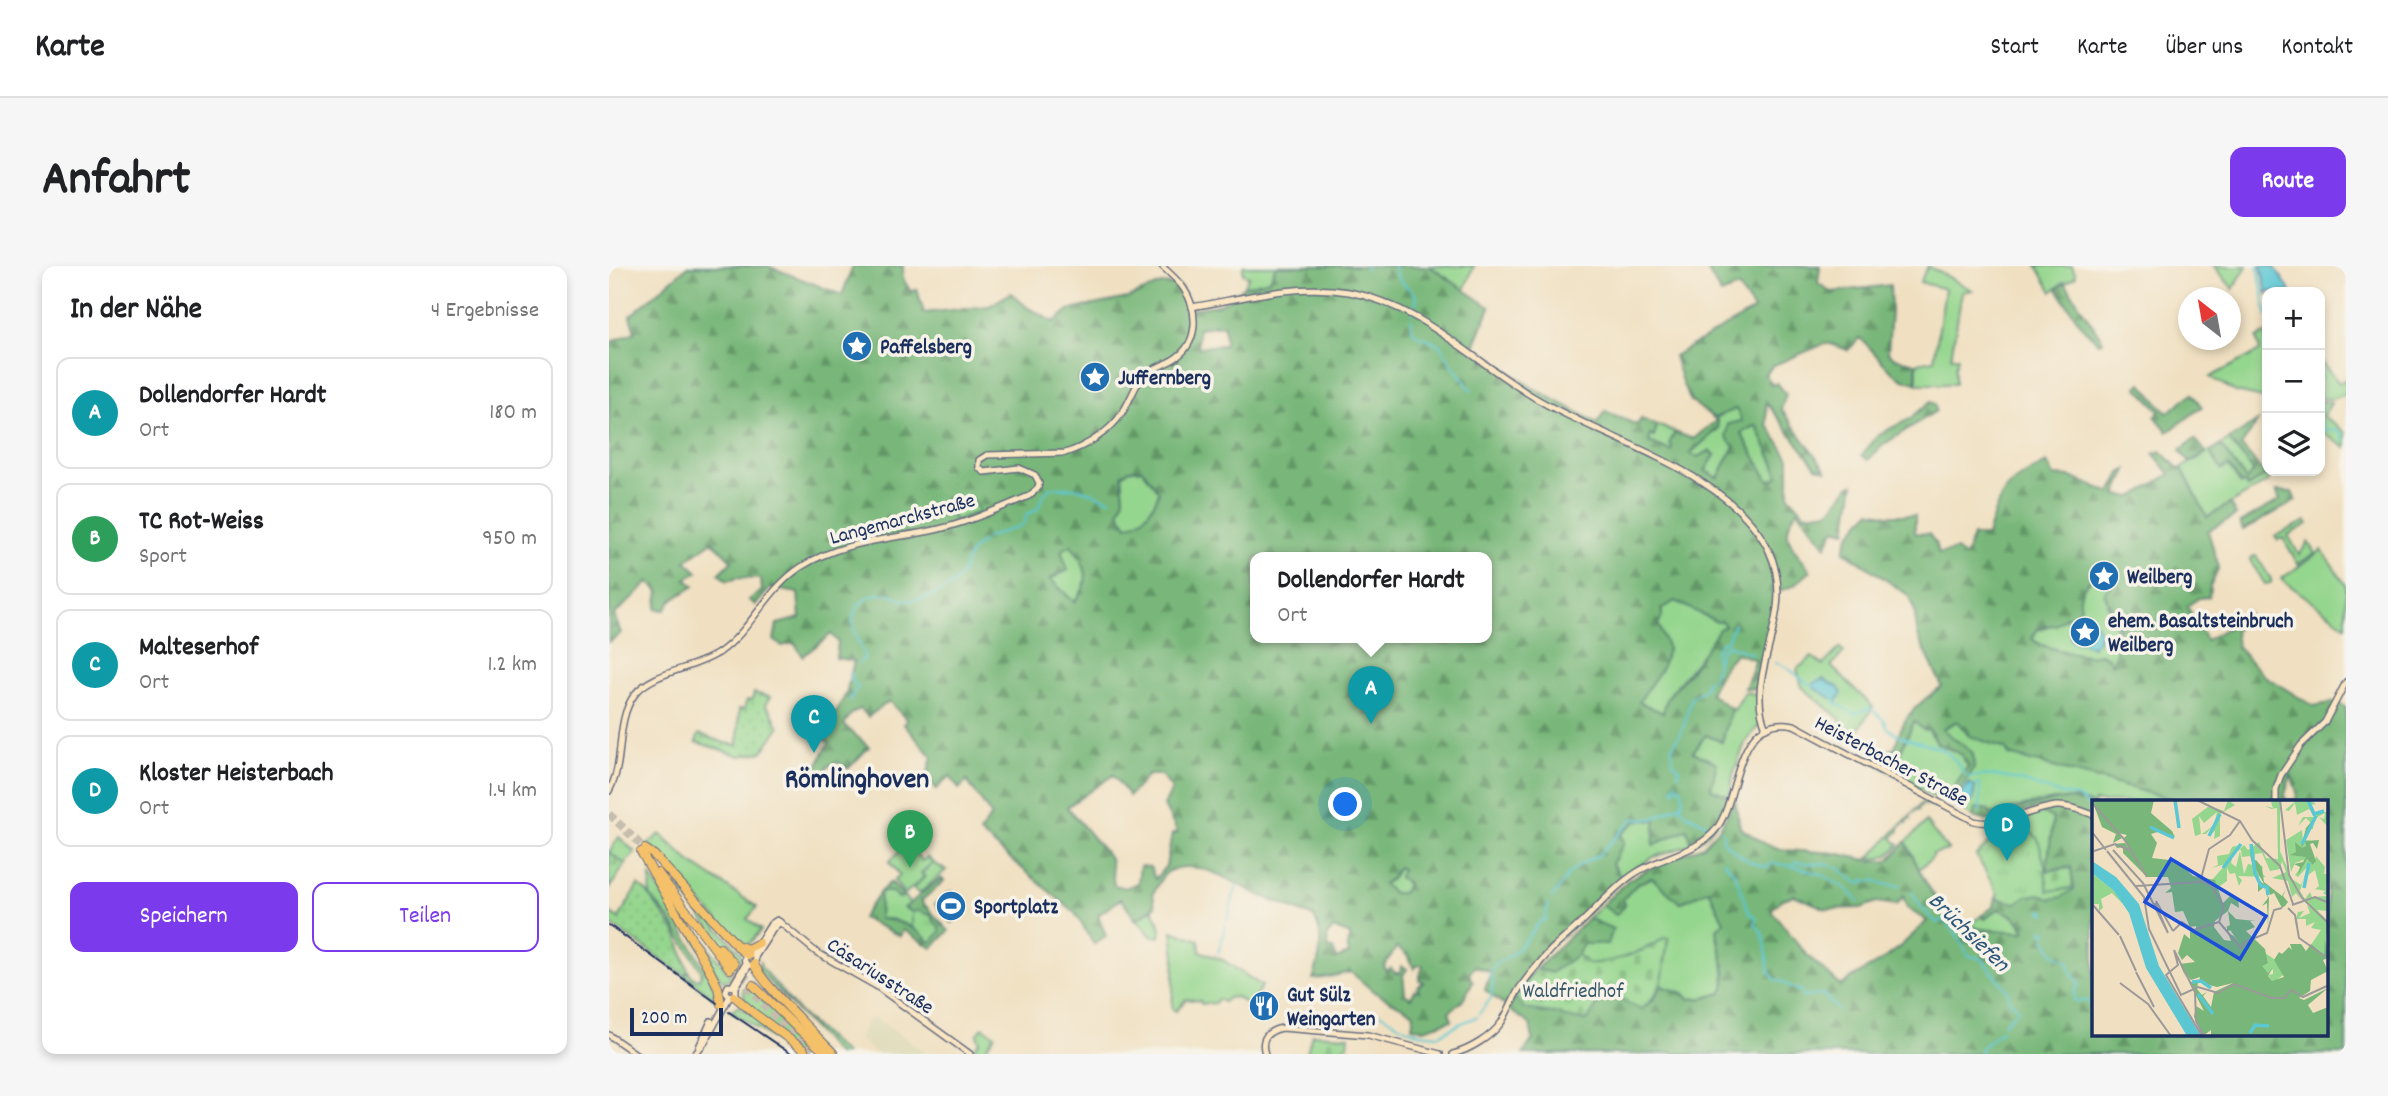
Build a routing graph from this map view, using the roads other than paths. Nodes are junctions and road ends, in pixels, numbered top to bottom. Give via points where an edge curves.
1 (1161, 266) edge
2 (1192, 307) junction
3 (2346, 681) edge
4 (1766, 728) junction
5 (609, 791) edge
6 (2276, 800) edge
7 (2092, 813) edge
8 (643, 850) junction
9 (778, 921) junction
10 (735, 942) junction
11 (759, 943) junction
12 (751, 960) junction
13 (732, 966) tunnel mouth
14 (709, 970) junction
15 (753, 985) tunnel mouth
16 (731, 991) junction
17 (722, 1006) junction
18 (747, 1007) junction
19 (609, 1035) edge
20 (804, 1050) dead end
21 (697, 1051) edge
22 (634, 1053) edge
23 (827, 1054) edge
24 (834, 1054) edge
25 (970, 1054) edge
26 (1265, 1054) edge
27 (1440, 1054) edge
28 (1453, 1054) edge

1 - 2 main road via 1184,289
2 - 4 main road via 1304,288 1377,300 1421,319 1538,400 1662,460 1716,493 1750,522 1765,543 1777,578 1779,611 1761,694
2 - 5 main road, Langemarckstraße via 1193,332 1188,345 1141,380 1122,414 1108,428 1071,451 981,457 977,465 981,471 1025,469 1038,480 1038,488 1029,496 952,525 874,539 815,559 779,584 721,651 640,689 626,712 617,772
3 - 6 main road via 2321,727 2297,749 2281,775
4 - 7 main road, Heisterbacher Straße via 1794,725 1975,821 1991,822 2058,806
4 - 28 main road via 1748,744 1730,802 1710,836 1622,882 1535,968 1499,1026
8 - 10 highway via 659,860
8 - 13 highway
8 - 14 highway
9 - 11 main road
9 - 12 main road
9 - 25 main road, Cäsariusstraße via 816,952 876,986
10 - 11 highway via 747,949
10 - 12 highway
11 - 12 main road
12 - 16 main road
12 - 24 highway
14 - 16 highway
14 - 17 highway
15 - 23 highway
16 - 17 main road
16 - 18 highway
17 - 18 highway via 733,1002
17 - 21 main road
18 - 20 highway
19 - 22 main road
26 - 27 main road via 1264,1039 1282,1028 1369,1035

